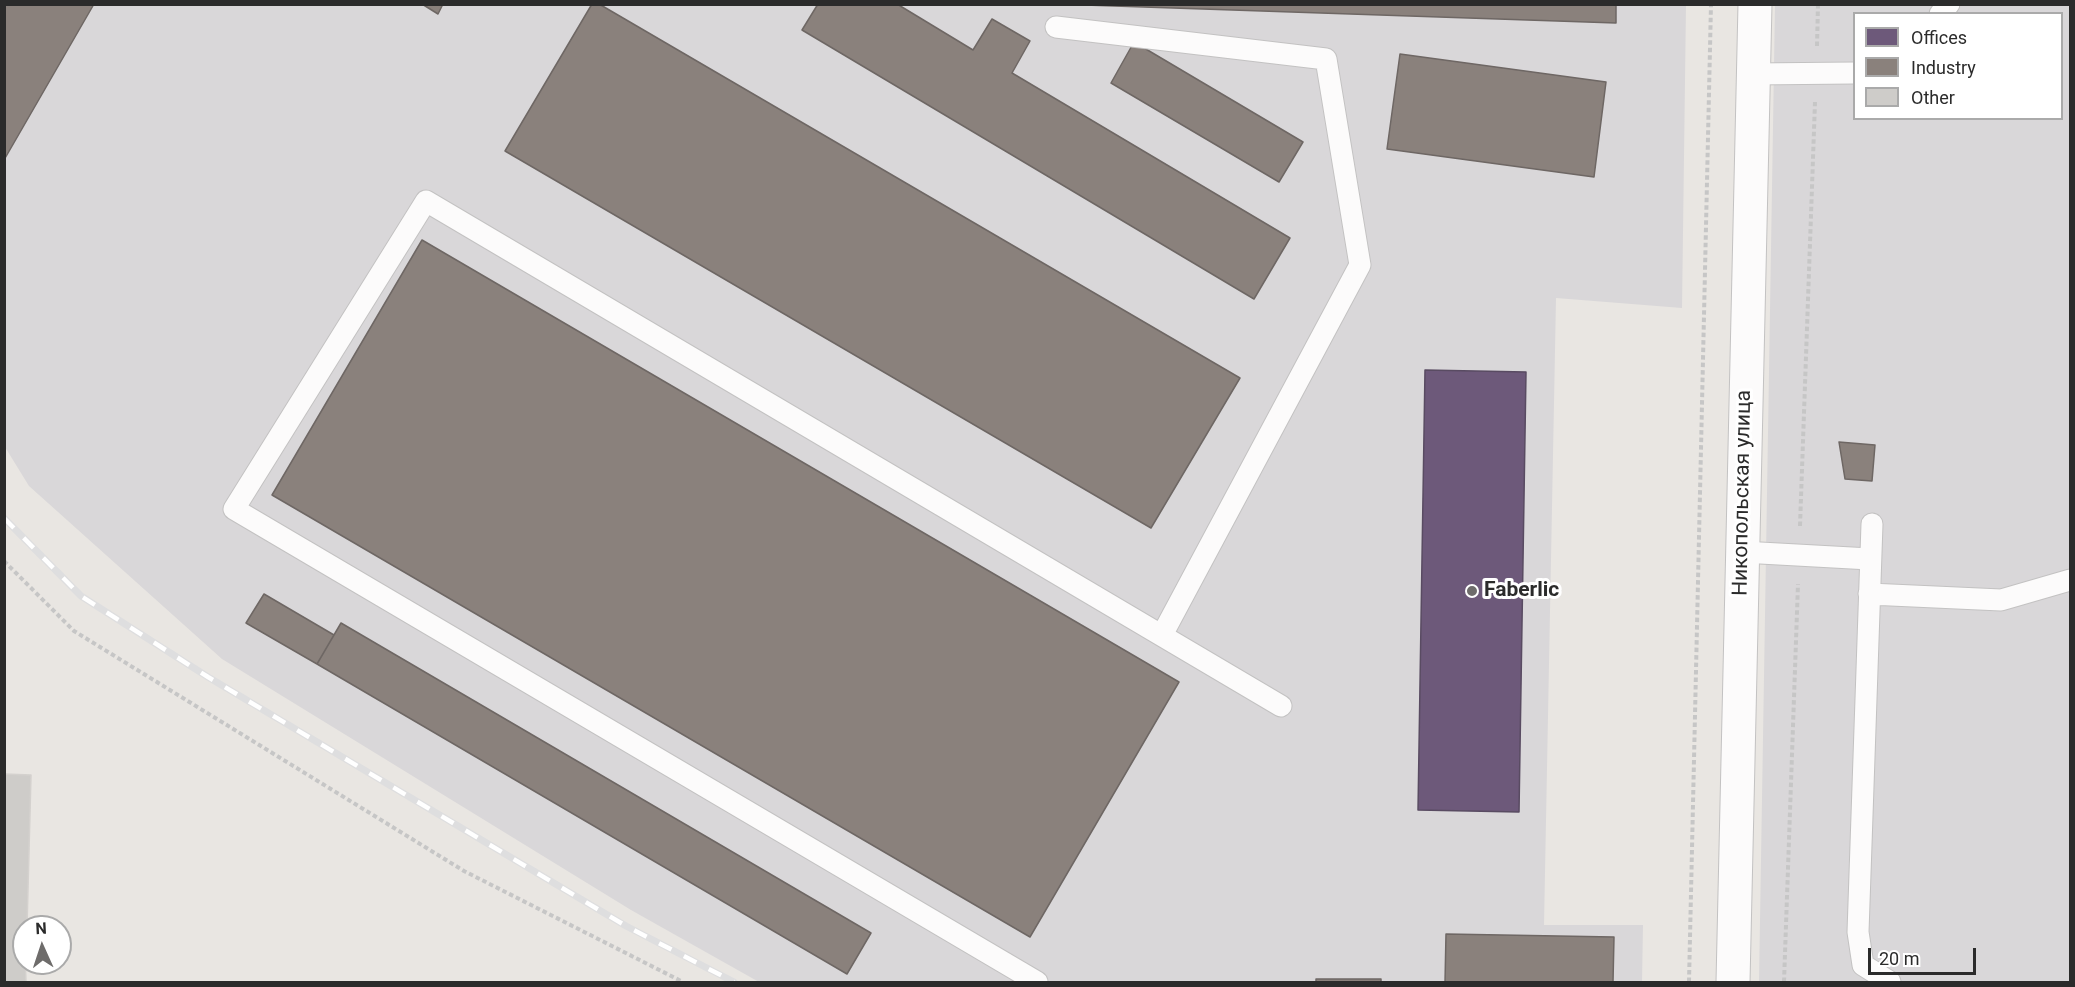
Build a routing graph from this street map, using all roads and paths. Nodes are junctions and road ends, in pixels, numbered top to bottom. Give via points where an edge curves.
1 (1711, 4) edge
2 (1755, 4) edge
3 (1818, 4) edge
4 (1056, 27) dead end
5 (1853, 73) edge
6 (1753, 74) junction
7 (1816, 75) junction
8 (1872, 524) dead end
9 (1742, 552) junction
10 (1799, 555) junction
11 (1870, 559) junction
12 (4, 561) edge
13 (2070, 580) edge
14 (1869, 594) junction
15 (1162, 635) junction
16 (1281, 706) dead end
17 (682, 982) edge
18 (1037, 982) edge
19 (1689, 982) edge
20 (1733, 982) edge
21 (1784, 982) edge
22 (1890, 982) edge

1 - 19 path
2 - 6 street, Никопольская улица
3 - 7 path
4 - 15 lane via 1326,60 1360,265
5 - 7 lane
6 - 7 lane
6 - 9 street, Никопольская улица
7 - 10 path
8 - 11 lane
9 - 10 lane
9 - 20 street, Никопольская улица
10 - 11 lane
10 - 21 path
11 - 14 lane
12 - 17 path via 74,631 464,871
13 - 14 lane via 2001,600
14 - 22 lane via 1858,932 1863,965
15 - 16 lane
15 - 18 lane via 426,201 234,509

